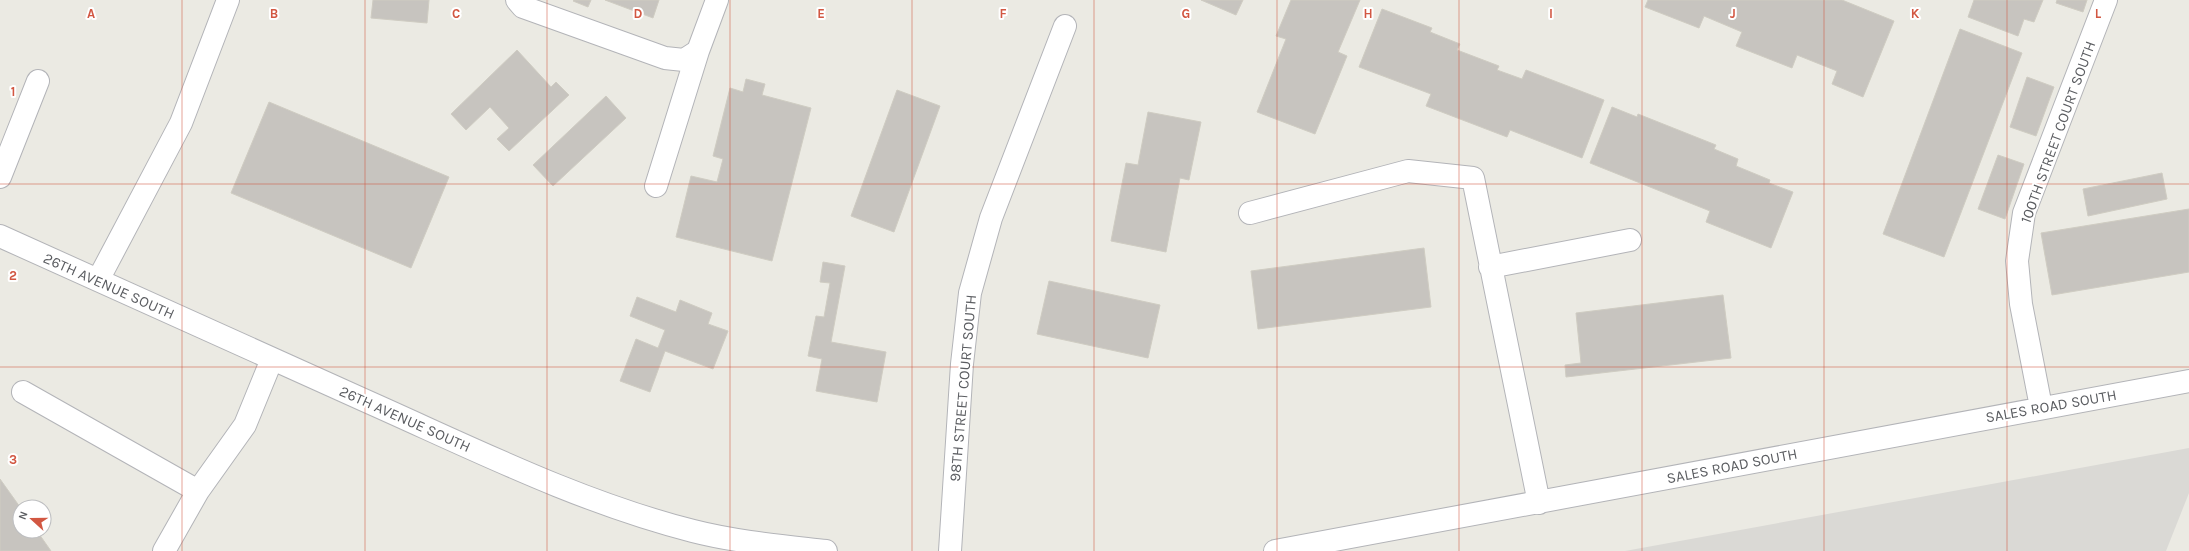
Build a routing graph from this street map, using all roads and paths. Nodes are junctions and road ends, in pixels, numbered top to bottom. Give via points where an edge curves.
1 (228, 0) edge
2 (517, 0) edge
3 (717, 0) edge
4 (2106, 0) edge
5 (1065, 26) dead end
6 (698, 51) junction
7 (38, 81) dead end
8 (0, 177) edge
9 (656, 186) dead end
10 (1250, 212) dead end
11 (0, 236) edge
12 (1630, 240) dead end
13 (1490, 267) junction
14 (98, 280) junction
15 (272, 358) junction
16 (2189, 381) edge
17 (23, 392) dead end
18 (2040, 407) junction
19 (198, 491) junction
20 (1539, 503) junction
21 (164, 551) edge
22 (826, 551) edge
23 (950, 551) edge
24 (1275, 551) edge

1 - 14 street via 181,123
2 - 6 street via 522,7 664,58 684,60
3 - 6 street
4 - 18 street, 100TH STREET COURT SOUTH via 2024,213 2017,261 2021,304
5 - 23 street, 98TH STREET COURT SOUTH via 991,218 970,293 962,364
6 - 9 street
7 - 8 street
10 - 13 street via 1408,171 1473,178
11 - 14 street, 26TH AVENUE SOUTH
12 - 13 street
13 - 20 street
14 - 15 street, 26TH AVENUE SOUTH
15 - 19 street via 245,425
15 - 22 street, 26TH AVENUE SOUTH via 513,468 636,514 695,531 753,542
16 - 18 street, SALES ROAD SOUTH
17 - 19 street
18 - 20 street, SALES ROAD SOUTH
19 - 21 street
20 - 24 street, SALES ROAD SOUTH

